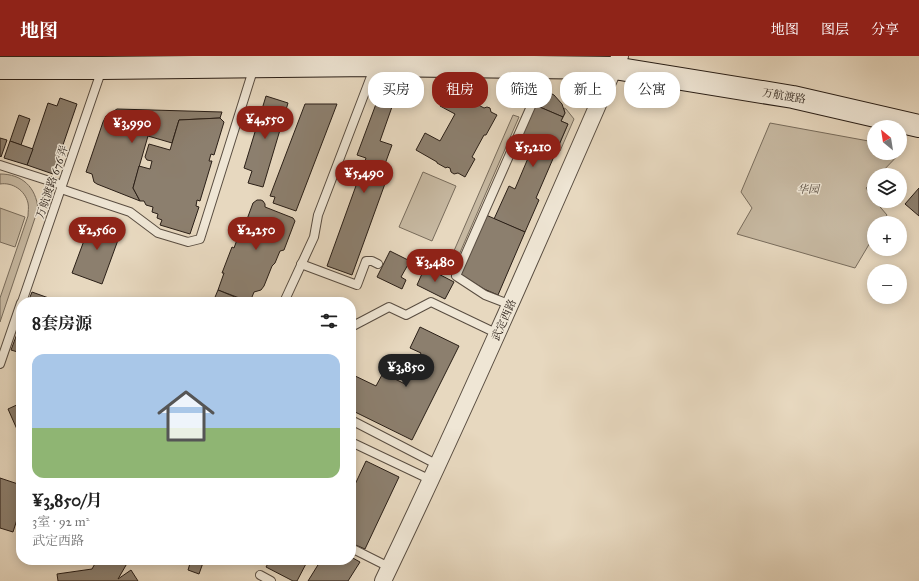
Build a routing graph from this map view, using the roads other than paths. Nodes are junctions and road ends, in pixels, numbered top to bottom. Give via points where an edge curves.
1 (617, 62) edge
2 (375, 65) junction
3 (254, 66) junction
4 (548, 67) junction
5 (0, 68) edge
6 (102, 68) junction
7 (919, 126) edge
8 (0, 165) edge
9 (61, 187) junction
10 (301, 264) junction
11 (378, 264) dead end
12 (23, 297) edge
13 (286, 297) edge
14 (511, 305) junction
15 (16, 318) edge
16 (356, 324) edge
17 (498, 334) junction
18 (0, 364) edge
19 (356, 423) edge
20 (356, 444) edge
21 (438, 465) junction
22 (431, 480) junction
23 (356, 552) edge
24 (386, 574) edge
25 (260, 575) dead end
26 (271, 581) edge

1 - 4 street, 万航渡路
1 - 7 street, 万航渡路 via 793,97
1 - 14 street, 武定西路
2 - 3 street, 万航渡路
2 - 4 street, 万航渡路
2 - 10 lane via 318,215 314,237
3 - 6 street, 万航渡路
3 - 9 lane via 200,239 188,242 158,233 130,212
4 - 14 lane via 456,276 485,294
5 - 6 street, 万航渡路
6 - 9 lane, 万航渡路 676 弄
8 - 9 lane
9 - 12 lane, 万航渡路 676 弄
10 - 11 lane via 357,285 366,261
10 - 13 lane
14 - 17 street, 武定西路
15 - 18 lane, 万航渡路 676 弄
16 - 17 lane via 389,307 406,315 431,302
17 - 21 street, 武定西路
19 - 21 lane
20 - 22 lane
21 - 22 street, 武定西路
22 - 24 street, 武定西路
23 - 24 lane
25 - 26 lane

